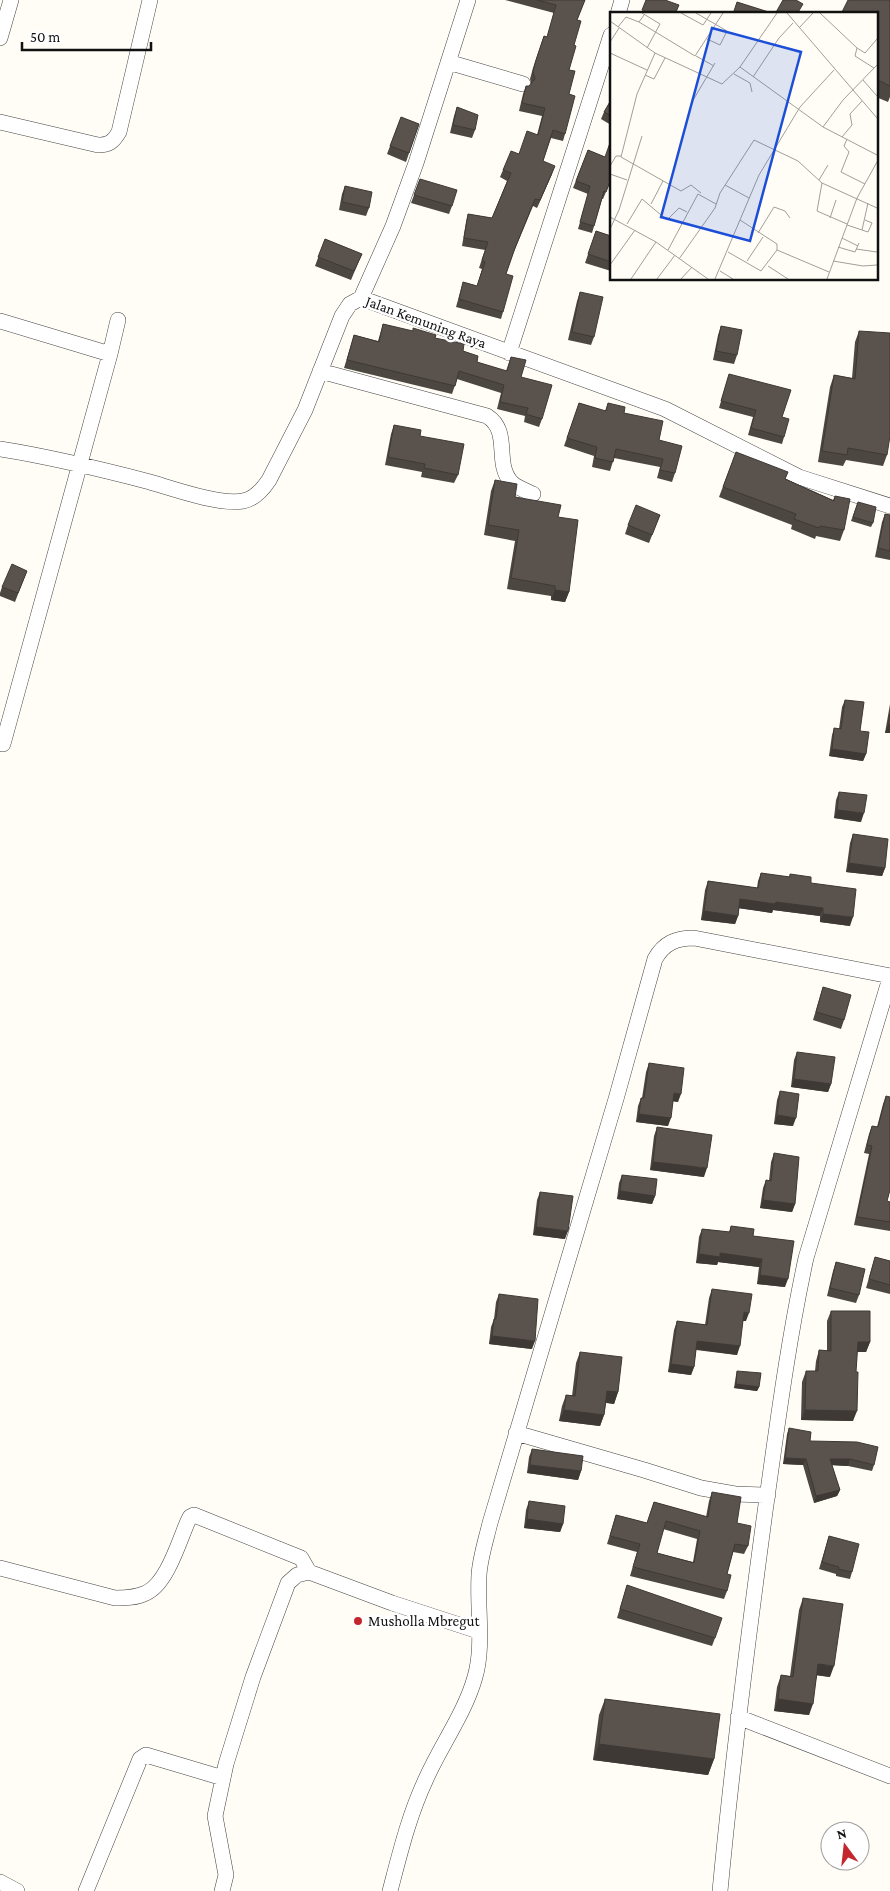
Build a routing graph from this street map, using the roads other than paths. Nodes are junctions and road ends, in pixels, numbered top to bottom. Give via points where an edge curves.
1 (11, 0) edge
2 (150, 0) edge
3 (468, 0) edge
4 (610, 37) edge
5 (0, 38) edge
6 (448, 62) junction
7 (523, 84) dead end
8 (0, 122) edge
9 (361, 298) junction
10 (118, 320) dead end
11 (0, 321) edge
12 (510, 353) junction
13 (110, 354) junction
14 (320, 371) junction
15 (0, 449) edge
16 (80, 464) junction
17 (533, 494) dead end
18 (890, 506) edge
19 (3, 744) dead end
20 (890, 977) edge
21 (516, 1434) junction
22 (768, 1495) junction
23 (0, 1568) edge
24 (309, 1572) junction
25 (478, 1632) junction
26 (738, 1717) junction
27 (890, 1776) edge
28 (223, 1778) junction
29 (0, 1882) edge
30 (17, 1891) edge
31 (86, 1891) edge
32 (222, 1891) edge
33 (390, 1891) edge
34 (720, 1891) edge

1 - 5 street
2 - 8 street via 119,132 114,140 107,145 98,145
3 - 6 street
4 - 12 street
6 - 7 street
6 - 9 street via 413,172
9 - 12 street, Jalan Kemuning Raya
9 - 14 street, Jalan Kemuning Raya via 350,304 342,316
10 - 13 street
11 - 13 street
12 - 18 street, Jalan Kemuning Raya via 665,409 799,477
13 - 16 street
14 - 16 street, Jalan Kemuning Raya via 305,410 269,480 262,490 246,500 211,498
14 - 17 street via 487,416 499,428 507,475 513,484
15 - 16 street, Jalan Kemuning Raya
16 - 19 street
20 - 21 street via 694,938 669,942 660,950
20 - 22 street via 806,1258 796,1304
21 - 22 street via 701,1488
21 - 25 street via 479,1573
22 - 26 street
23 - 24 street via 115,1598 147,1593 169,1567 188,1521 194,1515 301,1558
24 - 25 street
24 - 28 street via 297,1575 288,1583 253,1677
25 - 33 street via 476,1676 412,1811
26 - 27 street
26 - 34 street
28 - 31 street via 146,1755 140,1759
28 - 32 street via 216,1816 226,1874
29 - 30 street

